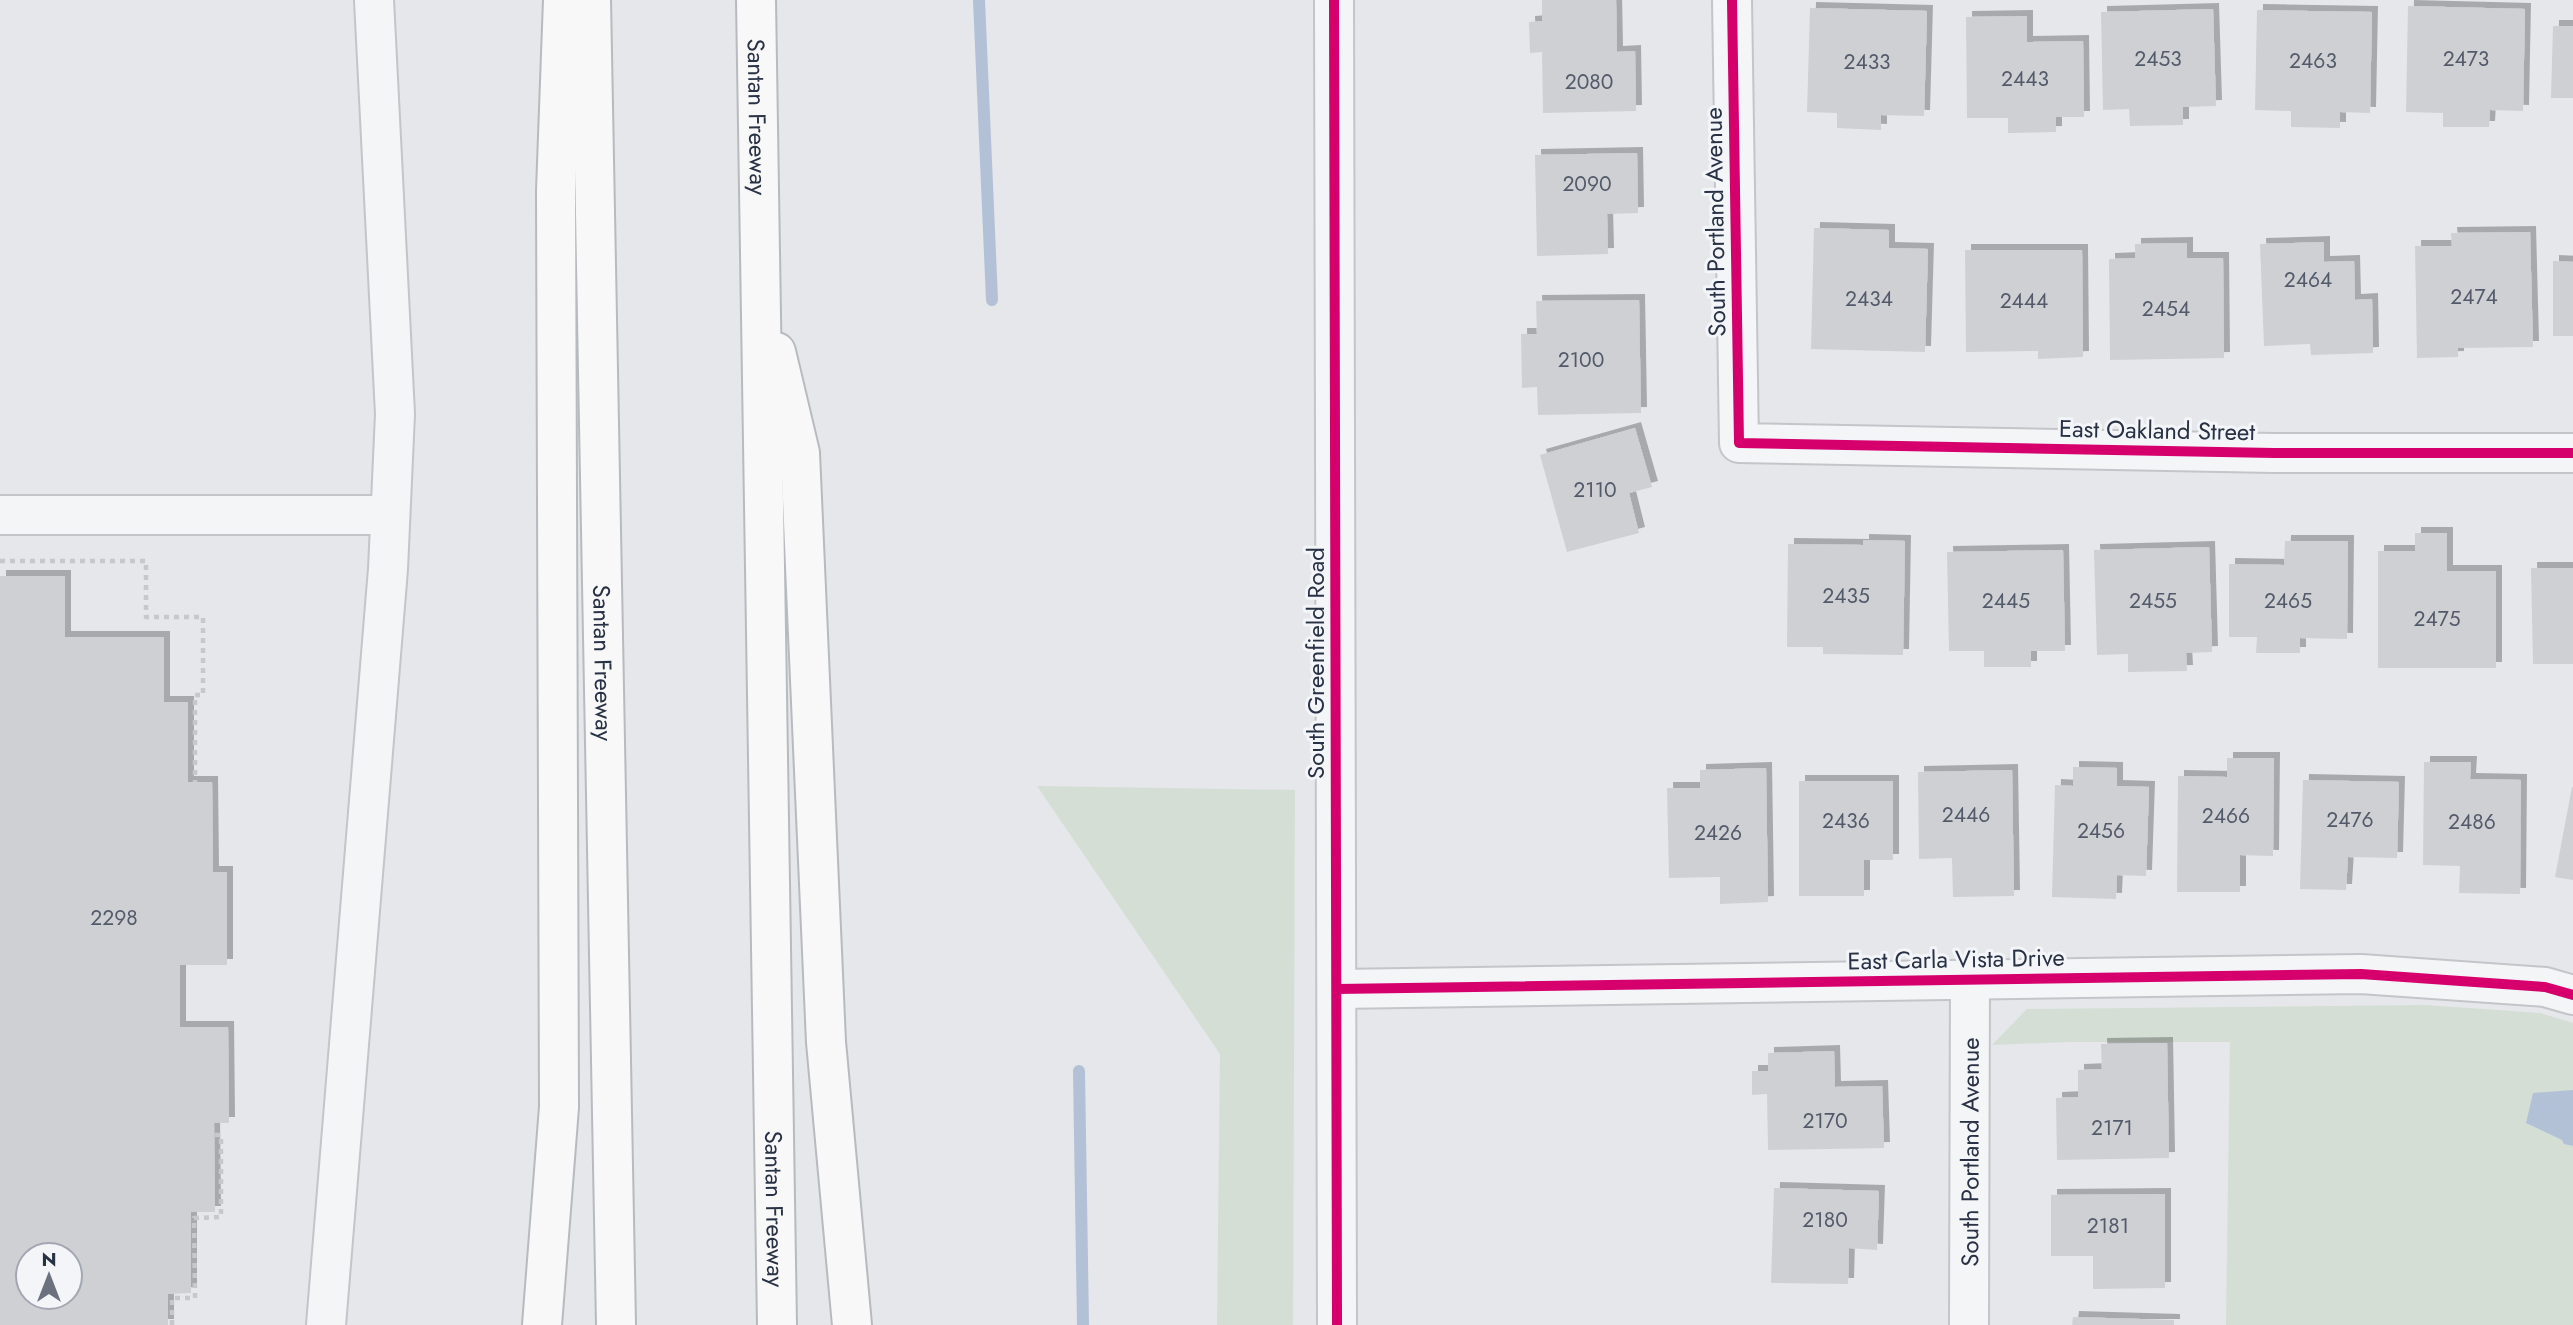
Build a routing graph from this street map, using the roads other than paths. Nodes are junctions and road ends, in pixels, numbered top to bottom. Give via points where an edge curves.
1 (374, 0) edge
2 (563, 0) edge
3 (591, 0) edge
4 (756, 0) edge
5 (1334, 0) edge
6 (1732, 0) edge
7 (760, 283) junction
8 (1740, 443) joint
9 (2573, 453) edge
10 (0, 515) edge
11 (390, 515) junction
12 (1970, 979) junction
13 (1337, 989) junction
14 (2573, 996) edge
15 (326, 1325) edge
16 (542, 1325) edge
17 (616, 1325) edge
18 (777, 1325) edge
19 (852, 1325) edge
20 (1337, 1325) edge
21 (1969, 1325) edge

1 - 11 street via 395,414
2 - 16 highway via 556,191 559,1107
3 - 17 highway, Santan Freeway
4 - 7 highway, Santan Freeway
5 - 13 street, South Greenfield Road
6 - 8 street, South Portland Avenue
7 - 18 highway, Santan Freeway
7 - 19 highway via 800,453 826,1042
8 - 9 street, East Oakland Street via 2274,453
10 - 11 street
11 - 15 street
12 - 13 street, East Carla Vista Drive
12 - 14 street, East Carla Vista Drive via 2361,974 2545,987
12 - 21 street, South Portland Avenue
13 - 20 street, South Greenfield Road

